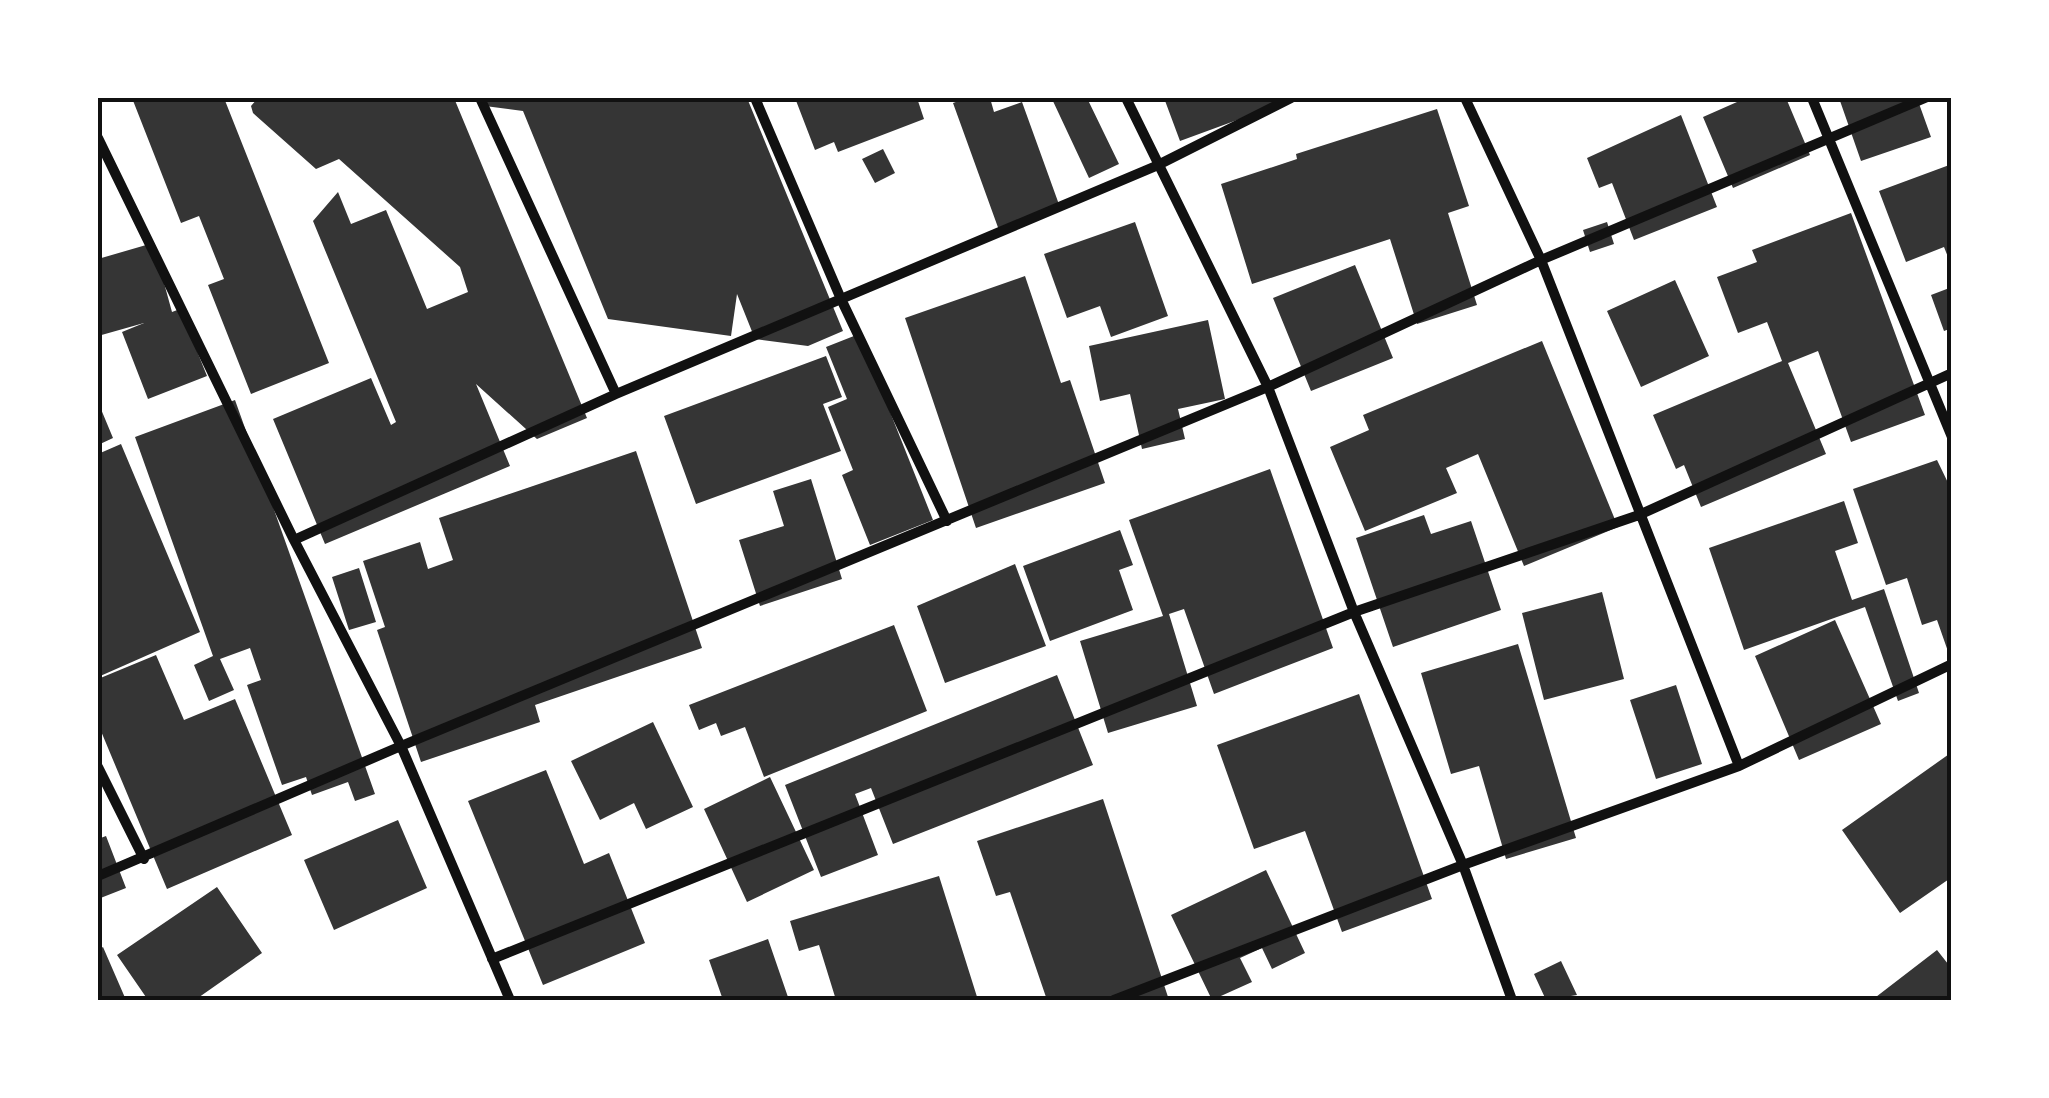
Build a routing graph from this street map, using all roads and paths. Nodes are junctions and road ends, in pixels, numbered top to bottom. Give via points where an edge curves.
1 (480, 98) edge
2 (755, 98) edge
3 (1126, 98) edge
4 (1291, 98) edge
5 (1465, 98) edge
6 (1812, 98) edge
7 (1925, 98) edge
8 (1828, 136) junction
9 (98, 138) edge
10 (1156, 166) junction
11 (1541, 260) junction
12 (840, 298) junction
13 (1952, 374) edge
14 (1930, 382) junction
15 (1268, 388) junction
16 (616, 394) junction
17 (1952, 437) edge
18 (1638, 516) junction
19 (947, 520) junction
20 (294, 540) junction
21 (1354, 612) junction
22 (1952, 664) edge
23 (400, 746) junction
24 (1739, 766) junction
25 (98, 767) edge
26 (144, 859) junction
27 (1463, 864) junction
28 (98, 876) edge
29 (492, 959) junction
30 (510, 1000) edge
31 (1114, 1000) edge
32 (1512, 1000) edge

1 - 16 street
2 - 12 street
3 - 10 street
4 - 10 street
5 - 11 street
6 - 8 street
7 - 8 street
8 - 11 street
8 - 14 street
9 - 20 street
10 - 12 street
10 - 15 street
11 - 15 street
11 - 18 street
12 - 16 street
12 - 19 street
13 - 14 street
14 - 17 street
14 - 18 street
15 - 19 street
15 - 21 street
16 - 20 street
18 - 21 street
18 - 24 street
19 - 23 street
20 - 23 street
21 - 27 street
21 - 29 street
22 - 24 street
23 - 26 street
23 - 29 street
24 - 27 street
25 - 26 street
26 - 28 street
27 - 31 street
27 - 32 street
29 - 30 street

